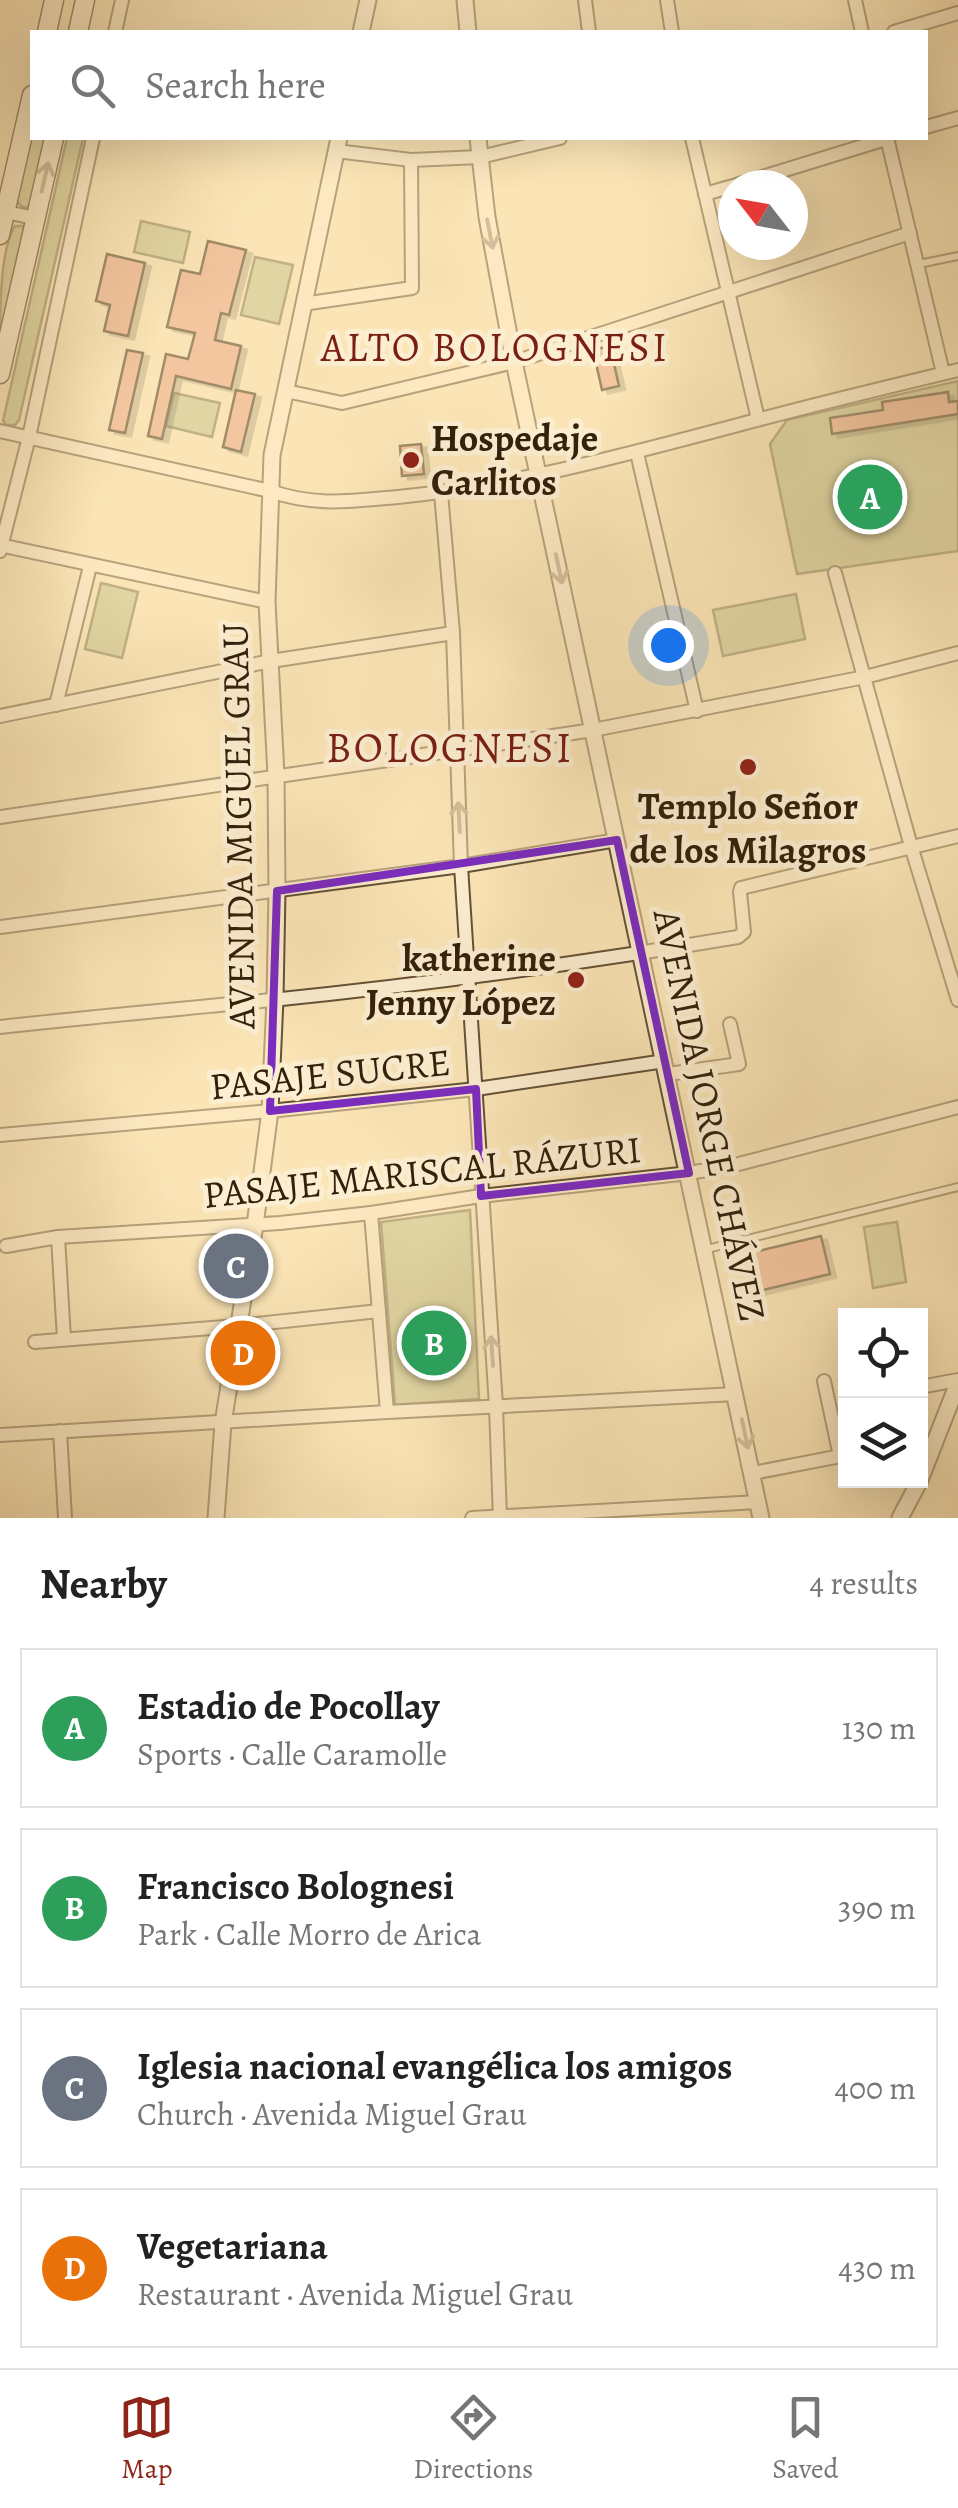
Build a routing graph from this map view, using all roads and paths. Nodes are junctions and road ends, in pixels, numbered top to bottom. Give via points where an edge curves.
1 (54, 0) edge
2 (85, 0) edge
3 (122, 0) edge
4 (368, 0) edge
5 (465, 0) edge
6 (585, 0) edge
7 (666, 0) edge
8 (855, 0) edge
9 (958, 13) edge
10 (47, 30) edge
11 (78, 30) edge
12 (115, 30) edge
13 (361, 30) edge
14 (468, 30) edge
15 (589, 30) edge
16 (672, 30) edge
17 (862, 30) edge
18 (901, 30) edge
19 (30, 103) edge
20 (958, 118) edge
21 (928, 126) edge
22 (54, 140) edge
23 (93, 140) edge
24 (478, 140) edge
25 (552, 140) edge
26 (692, 140) edge
27 (881, 140) edge
28 (888, 140) edge
29 (338, 144) edge
30 (480, 157) junction
31 (411, 160) junction
32 (783, 170) edge
33 (718, 190) edge
34 (705, 194) junction
35 (3, 211) edge
36 (35, 218) junction
37 (910, 234) junction
38 (0, 235) edge
39 (958, 256) edge
40 (918, 264) junction
41 (728, 294) junction
42 (302, 304) junction
43 (514, 362) junction
44 (958, 370) edge
45 (0, 374) edge
46 (943, 374) junction
47 (286, 390) junction
48 (758, 420) junction
49 (0, 431) edge
50 (29, 437) junction
51 (637, 453) junction
52 (538, 474) junction
53 (270, 491) junction
54 (441, 492) junction
55 (0, 547) edge
56 (90, 566) junction
57 (835, 572) dead end
58 (268, 602) junction
59 (452, 633) junction
60 (956, 653) edge
61 (271, 661) junction
62 (958, 669) edge
63 (865, 676) junction
64 (56, 705) junction
65 (697, 711) junction
66 (0, 716) edge
67 (594, 730) junction
68 (456, 752) junction
69 (276, 775) junction
70 (0, 817) edge
71 (958, 836) edge
72 (617, 840) junction
73 (912, 846) junction
74 (461, 866) junction
75 (278, 891) junction
76 (0, 927) edge
77 (642, 953) junction
78 (469, 976) junction
79 (955, 981) edge
80 (275, 999) junction
81 (958, 1000) edge
82 (730, 1024) dead end
83 (0, 1027) edge
84 (666, 1068) junction
85 (476, 1089) junction
86 (958, 1107) edge
87 (270, 1111) junction
88 (0, 1135) edge
89 (689, 1172) junction
90 (958, 1187) edge
91 (481, 1196) junction
92 (371, 1214) junction
93 (255, 1224) junction
94 (58, 1237) junction
95 (6, 1246) dead end
96 (705, 1250) junction
97 (379, 1311) junction
98 (238, 1326) junction
99 (64, 1339) junction
100 (35, 1342) dead end
101 (824, 1381) dead end
102 (958, 1381) edge
103 (928, 1386) edge
104 (736, 1394) junction
105 (838, 1402) edge
106 (830, 1404) junction
107 (496, 1406) junction
108 (387, 1412) junction
109 (222, 1423) junction
110 (60, 1432) junction
111 (0, 1435) edge
112 (838, 1436) edge
113 (929, 1441) edge
114 (838, 1457) edge
115 (753, 1474) junction
116 (916, 1488) edge
117 (760, 1510) edge
118 (500, 1517) edge
119 (65, 1518) edge
120 (216, 1518) edge
121 (472, 1518) edge
122 (899, 1518) edge

1 - 10 main road
2 - 11 main road
3 - 12 street
4 - 13 street
5 - 14 street
6 - 15 street
7 - 16 street
8 - 17 street
9 - 18 street
19 - 35 main road
20 - 21 street
36 -> 22 main road
23 - 50 street
24 - 30 street, AVENIDA JORGE CHÁVEZ
25 - 30 street
26 - 34 street
27 - 32 street
28 - 37 street
29 - 31 street
29 - 42 street, AVENIDA MIGUEL GRAU
30 - 31 street
30 -> 43 street, AVENIDA JORGE CHÁVEZ
31 - 42 street via 412,288
33 - 34 street
34 - 41 street
35 - 36 street
35 - 38 main road
36 - 45 main road
37 - 40 street
37 - 41 street
39 - 40 lane
40 - 46 street
41 - 43 street
41 - 48 street
42 - 47 street, AVENIDA MIGUEL GRAU
43 - 47 street via 342,403
43 - 52 street, AVENIDA JORGE CHÁVEZ
44 - 46 street
46 - 48 street
47 - 53 street, AVENIDA MIGUEL GRAU
48 - 51 street
49 - 50 street
50 - 53 street
50 - 55 street
51 - 52 street
51 - 65 street
52 - 54 street
52 -> 67 street, AVENIDA JORGE CHÁVEZ
53 - 54 street via 330,504
53 - 58 street, AVENIDA MIGUEL GRAU
54 - 59 street
55 - 56 street
56 - 58 street
56 - 64 street
57 - 63 street
58 - 61 street, AVENIDA MIGUEL GRAU
59 - 61 street
59 - 68 street
60 - 62 street
60 - 63 street
61 - 64 street
61 - 69 street, AVENIDA MIGUEL GRAU
63 - 65 street
63 - 73 street
64 - 66 street
65 - 67 street
67 - 68 street
67 - 72 street, AVENIDA JORGE CHÁVEZ
68 - 69 street
74 -> 68 street
69 - 70 street
69 - 75 street, AVENIDA MIGUEL GRAU
71 - 73 street
72 - 74 street
72 - 77 street, AVENIDA JORGE CHÁVEZ
73 - 77 street via 745,886 745,926 738,937
73 - 79 street
74 - 75 street
74 - 78 street
75 - 76 street
75 - 80 street, AVENIDA MIGUEL GRAU
77 - 78 street
77 - 84 street, AVENIDA JORGE CHÁVEZ
78 - 80 street
78 - 85 street
79 - 81 street
80 - 83 street
80 - 87 street, AVENIDA MIGUEL GRAU
82 - 84 street, PASAJE SUCRE via 739,1064
84 - 85 street, PASAJE SUCRE
84 - 89 street, AVENIDA JORGE CHÁVEZ
85 - 87 street, PASAJE SUCRE
85 - 91 street
86 - 89 street, PASAJE MARISCAL RÁZURI
87 - 88 street, PASAJE SUCRE
87 - 93 street, AVENIDA MIGUEL GRAU
89 - 91 street, PASAJE MARISCAL RÁZURI
89 - 96 street, AVENIDA JORGE CHÁVEZ
90 - 96 lane
91 - 92 street, PASAJE MARISCAL RÁZURI
107 -> 91 street
92 - 93 street, PASAJE MARISCAL RÁZURI
92 - 97 street
93 - 94 street, PASAJE MARISCAL RÁZURI
93 - 98 street, AVENIDA MIGUEL GRAU
94 - 95 street, PASAJE MARISCAL RÁZURI
94 - 99 street
96 - 104 street, AVENIDA JORGE CHÁVEZ
97 - 98 street
97 - 108 street
98 - 99 street
98 - 109 street, AVENIDA MIGUEL GRAU
99 - 100 street
101 - 106 street
102 - 103 street
102 - 113 street
104 - 107 street
104 -> 115 street, AVENIDA JORGE CHÁVEZ
105 - 106 street
106 - 112 street
107 - 108 street
107 - 118 street
108 - 109 street
109 - 110 street
109 - 120 street, AVENIDA MIGUEL GRAU
110 - 111 street
110 - 119 street
114 - 115 street
115 - 117 street, AVENIDA JORGE CHÁVEZ
116 - 122 street
117 - 118 street
118 - 121 street

